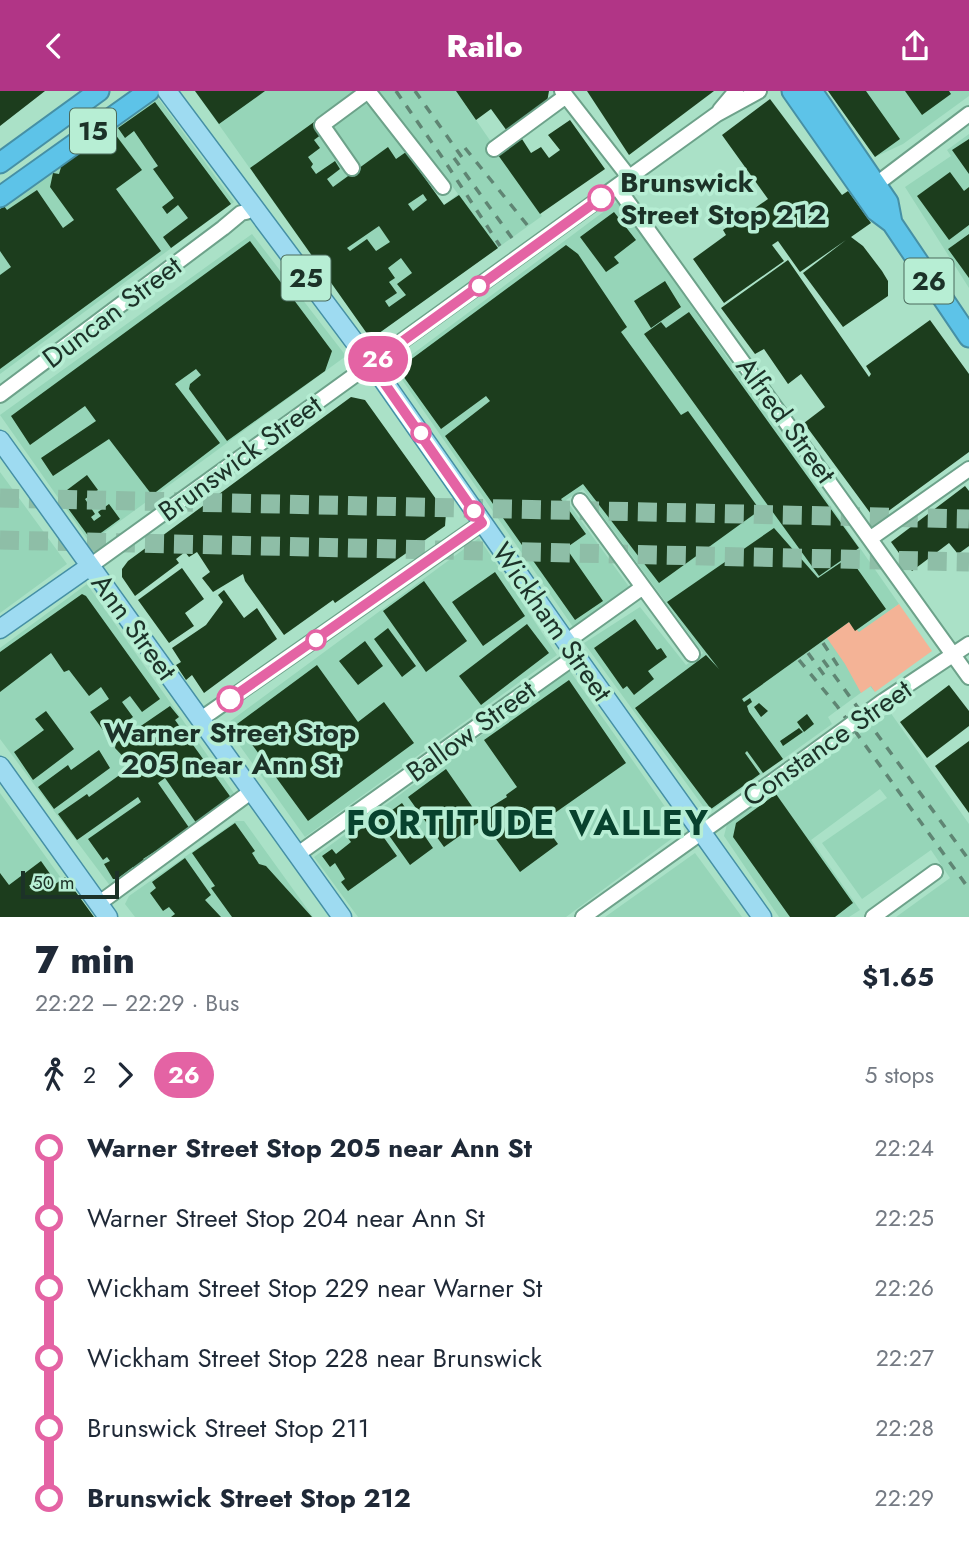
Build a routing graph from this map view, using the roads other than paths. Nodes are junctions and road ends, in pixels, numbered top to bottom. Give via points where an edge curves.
1 (99, 91) edge
2 (149, 91) edge
3 (167, 91) edge
4 (368, 91) edge
5 (736, 91) edge
6 (759, 91) edge
7 (792, 91) edge
8 (812, 91) edge
9 (564, 94) edge
10 (718, 114) junction
11 (969, 114) edge
12 (494, 149) dead end
13 (0, 163) edge
14 (352, 168) dead end
15 (623, 182) junction
16 (443, 187) dead end
17 (870, 188) junction
18 (0, 197) edge
19 (250, 210) junction
20 (967, 329) edge
21 (371, 364) junction
22 (0, 395) edge
23 (0, 440) edge
24 (969, 469) edge
25 (580, 501) dead end
26 (482, 523) junction
27 (871, 538) junction
28 (90, 566) junction
29 (643, 587) junction
30 (0, 629) edge
31 (969, 644) edge
32 (571, 649) junction
33 (692, 655) dead end
34 (954, 655) junction
35 (969, 677) edge
36 (201, 719) junction
37 (0, 766) edge
38 (252, 791) junction
39 (703, 832) junction
40 (298, 854) junction
41 (935, 872) dead end
42 (103, 910) edge
43 (342, 917) edge
44 (583, 917) edge
45 (762, 917) edge
46 (873, 917) edge

1 - 13 highway, 15
2 - 18 highway, 15
3 - 19 main road, Wickham Street / 25
4 - 14 street via 322,125
4 - 16 street
5 - 10 street, Brunswick Street
6 - 10 street, Brunswick Street
7 - 17 highway, 26
8 - 17 highway, 26
9 - 12 street
9 - 15 street, Alfred Street
10 - 15 street, Brunswick Street
11 - 17 street
15 - 21 street, Brunswick Street
15 - 27 street, Alfred Street
17 - 20 highway, 26 via 888,202 892,223
19 - 21 main road, Wickham Street / 25
19 - 22 street, Duncan Street
21 - 26 main road, Wickham Street
21 - 28 street, Brunswick Street
23 - 28 main road, Ann Street
24 - 27 street
25 - 29 street
26 - 32 main road, Wickham Street
26 - 36 street
27 - 34 street, Alfred Street
28 - 30 main road, Brunswick Street
28 - 36 main road, Ann Street
29 - 32 street, Ballow Street
29 - 33 street
31 - 34 street, Constance Street
32 - 39 main road, Wickham Street
32 - 40 street, Ballow Street
34 - 35 street, Alfred Street
34 - 39 street, Constance Street, bridge
36 - 38 main road, Ann Street
37 - 42 main road
38 - 40 main road, Ann Street
38 - 42 street
39 - 44 street, Constance Street
39 - 45 main road, Wickham Street
40 - 43 main road, Ann Street
41 - 46 street

